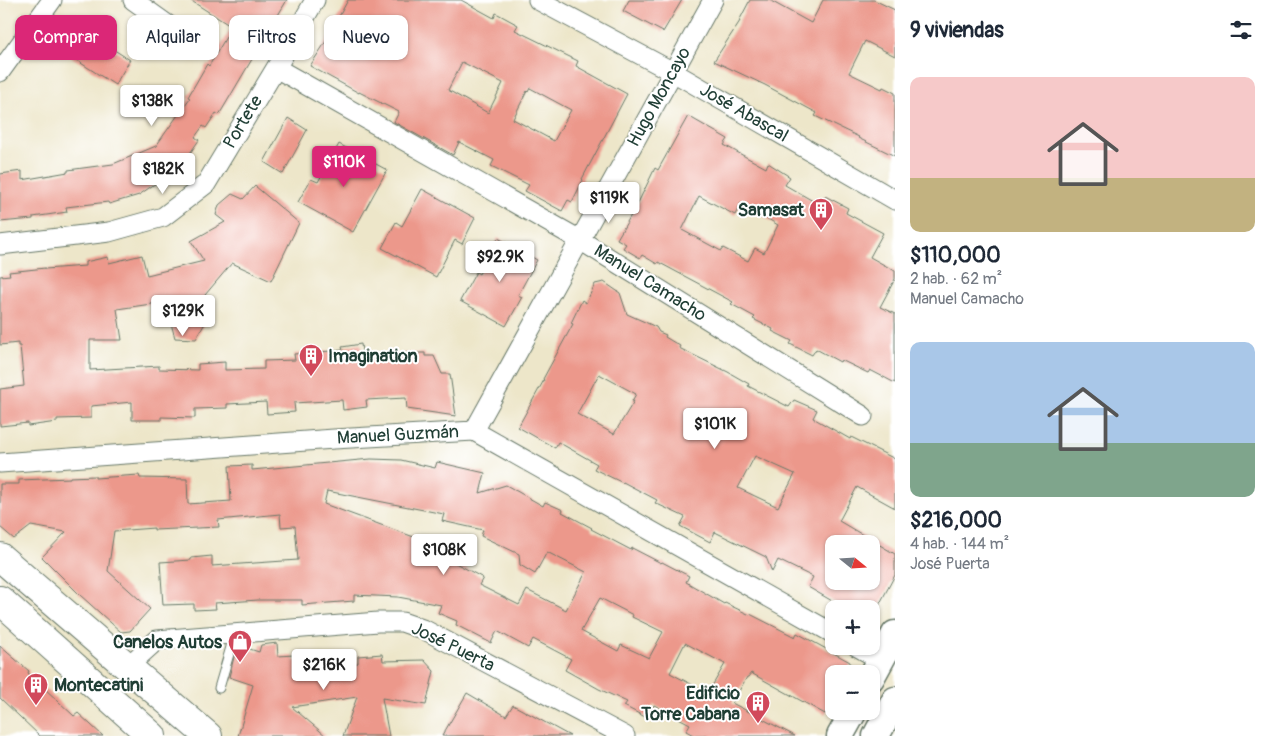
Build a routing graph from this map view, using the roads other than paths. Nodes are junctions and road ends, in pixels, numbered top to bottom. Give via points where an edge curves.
1 (52, 0) edge
2 (133, 0) edge
3 (315, 0) edge
4 (538, 0) edge
5 (713, 0) edge
6 (154, 15) edge
7 (276, 68) junction
8 (0, 72) edge
9 (673, 72) junction
10 (895, 200) edge
11 (580, 240) junction
12 (0, 245) edge
13 (863, 416) dead end
14 (474, 431) junction
15 (0, 463) edge
16 (0, 557) edge
17 (0, 600) edge
18 (825, 629) edge
19 (232, 634) junction
20 (895, 634) edge
21 (864, 655) edge
22 (873, 665) edge
23 (878, 665) edge
24 (127, 667) junction
25 (220, 688) dead end
26 (895, 700) edge
27 (849, 720) edge
28 (152, 736) edge
29 (208, 736) edge
30 (625, 736) edge
31 (840, 736) edge
32 (876, 736) edge

1 - 8 street
2 - 6 street
3 - 7 street, Portete
4 - 9 street, José Abascal
5 - 9 street, Hugo Moncayo
7 - 11 street, Manuel Camacho
7 - 12 street, Portete via 206,184 163,216 109,232
9 - 10 street, José Abascal
9 - 11 street, Hugo Moncayo
11 - 13 street, Manuel Camacho
11 - 14 street, Hugo Moncayo
14 - 15 street, Manuel Guzmán
14 - 18 street, Manuel Guzmán
16 - 24 main road
17 - 28 main road
19 - 24 street, José Puerta via 157,640
19 - 25 lane
19 - 30 street, José Puerta via 402,622 425,630
20 - 23 main road
21 - 22 street
24 - 29 main road
26 - 32 main road
27 - 31 main road

